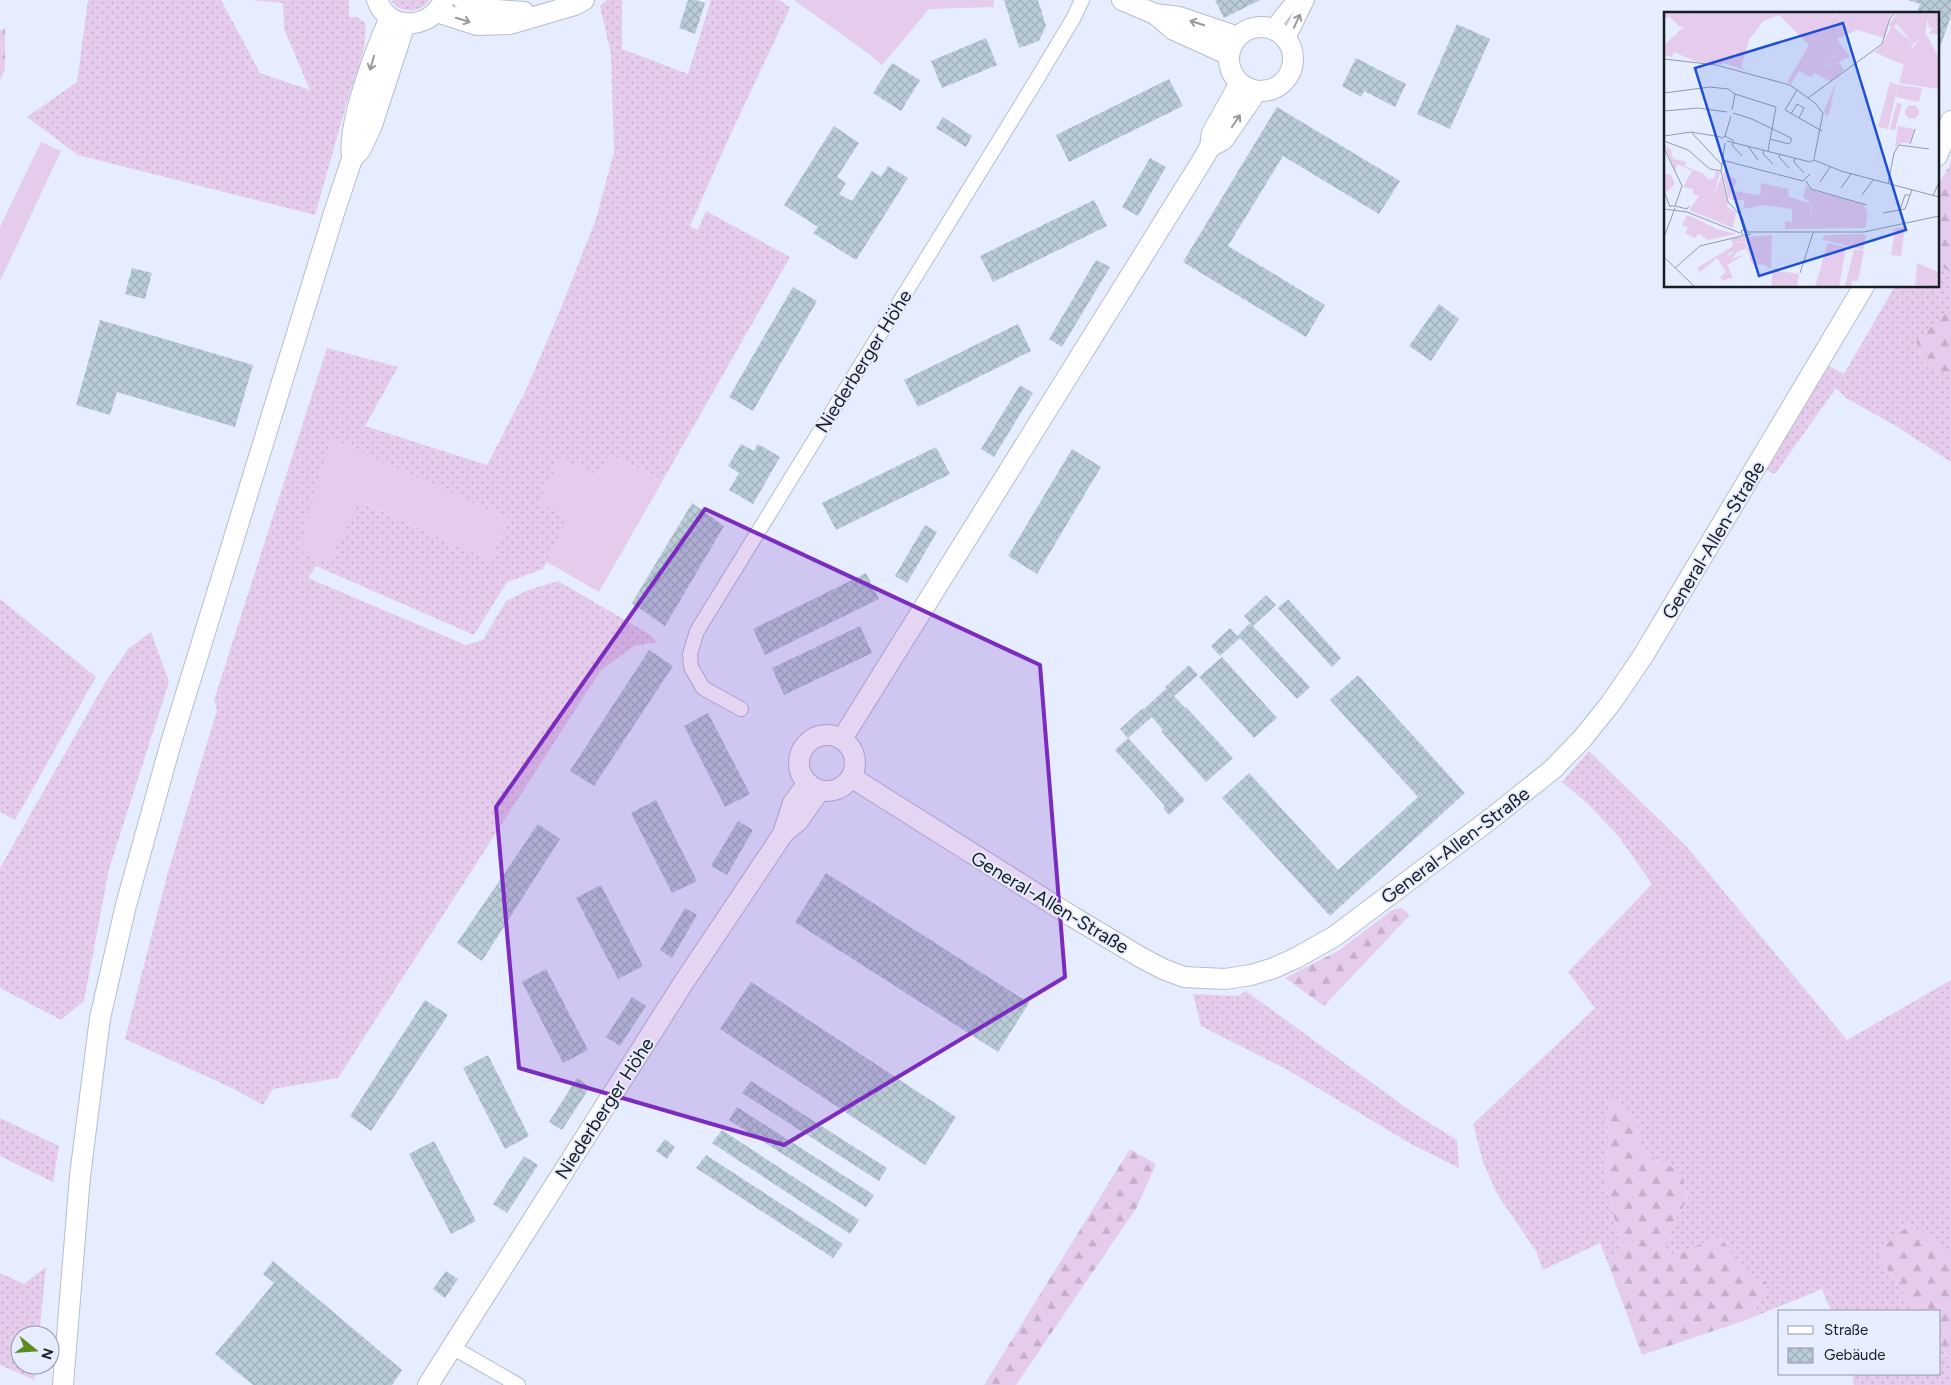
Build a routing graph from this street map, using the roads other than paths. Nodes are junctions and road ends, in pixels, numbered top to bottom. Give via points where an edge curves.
1 (376, 0) edge
2 (463, 0) edge
3 (584, 0) edge
4 (1082, 0) edge
5 (1122, 0) edge
6 (1294, 0) edge
7 (1307, 0) edge
8 (440, 6) edge
9 (1155, 14) junction
10 (538, 15) junction
11 (397, 21) junction
12 (1271, 29) junction
13 (1238, 37) junction
14 (1287, 41) junction
15 (1229, 55) junction
16 (1248, 87) junction
17 (1951, 121) edge
18 (1938, 153) edge
19 (1863, 288) edge
20 (741, 710) dead end
21 (842, 739) junction
22 (851, 777) junction
23 (814, 787) junction
24 (452, 1347) junction
25 (63, 1385) edge
26 (428, 1385) edge
27 (518, 1385) edge

1 - 11 street via 382,11
2 - 10 street via 482,9
3 - 10 street
4 - 20 street, Niederberger Höhe via 1034,84 697,631 690,654 691,667 704,688
5 - 9 street
6 - 12 street
14 -> 7 street
8 -> 10 street via 477,24 510,24
8 - 11 street via 422,22
13 -> 9 street via 1179,17
9 - 15 street via 1174,30
11 - 25 street via 377,45 355,121 352,159 170,746 126,905 100,1018 80,1176
12 - 13 street via 1254,28
12 - 14 street
13 - 15 street
14 - 16 street via 1293,58 1288,77 1276,87 1266,90
15 - 16 street via 1232,72
16 - 21 street via 1212,133 1210,147
17 - 18 street
19 - 22 street, General-Allen-Straße via 1648,648 1612,703 1582,739 1553,769 1493,817 1335,936 1296,958 1251,975 1225,979 1184,977 1163,969 1065,912
21 - 22 street via 853,753 855,765
21 - 23 street via 818,736 805,746 799,761 800,769
22 - 23 street via 838,789 829,791
23 - 24 street, Niederberger Höhe via 793,804 783,834 684,982
24 - 26 street, Niederberger Höhe
24 - 27 street

